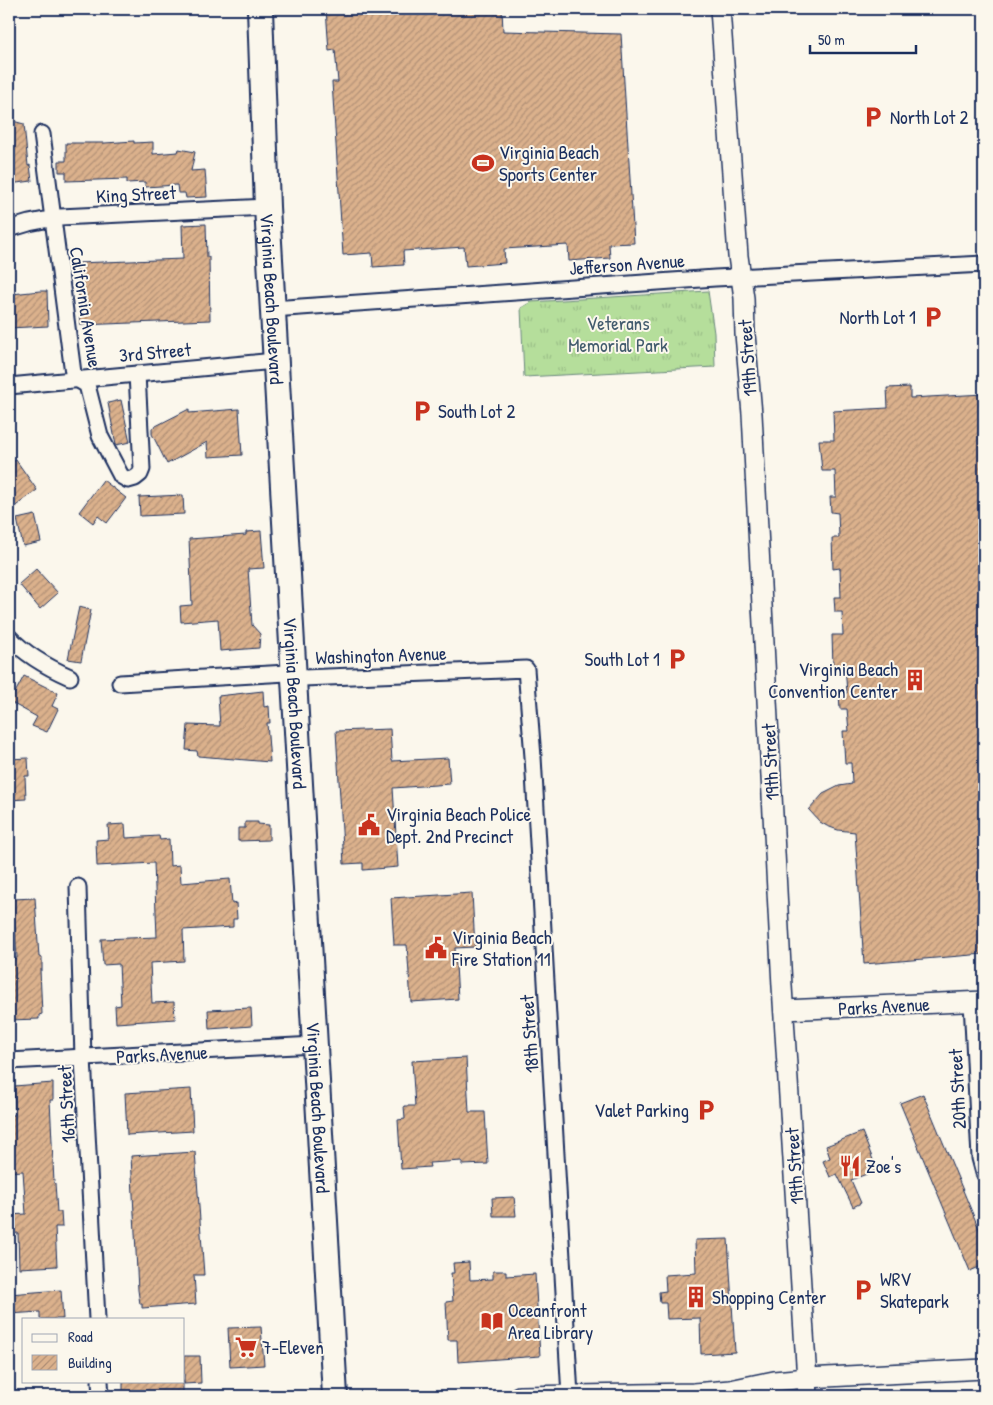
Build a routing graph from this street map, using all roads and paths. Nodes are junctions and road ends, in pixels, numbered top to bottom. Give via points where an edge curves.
1 (260, 9) edge
2 (720, 9) edge
3 (42, 134) dead end
4 (267, 207) junction
5 (52, 218) junction
6 (9, 230) edge
7 (984, 264) edge
8 (741, 276) junction
9 (272, 309) junction
10 (275, 361) junction
11 (137, 374) junction
12 (77, 379) junction
13 (9, 386) edge
14 (9, 636) edge
15 (526, 669) joint
16 (294, 675) junction
17 (70, 677) dead end
18 (120, 682) dead end
19 (78, 887) dead end
20 (978, 1002) edge
21 (784, 1010) junction
22 (315, 1045) junction
23 (83, 1058) junction
24 (9, 1061) edge
25 (984, 1173) edge
26 (97, 1318) edge
27 (984, 1370) edge
28 (100, 1382) edge
29 (808, 1387) edge
30 (101, 1396) edge
31 (335, 1396) edge
32 (519, 1396) edge
33 (570, 1396) edge

1 - 4 main road, Virginia Beach Boulevard
2 - 8 street, 19th Street
3 - 5 street, California Avenue
4 - 5 street, King Street
4 - 9 main road, Virginia Beach Boulevard
5 - 6 street, King Street
5 - 12 street, California Avenue via 73,373
7 - 8 street, Jefferson Avenue
8 - 9 street, Jefferson Avenue
8 - 21 street, 19th Street via 752,414
9 - 10 main road, Virginia Beach Boulevard
10 - 11 street, 3rd Street
10 - 16 main road, Virginia Beach Boulevard
11 - 12 street, 3rd Street
11 - 12 street, California Avenue via 142,469 135,478 128,480 121,476 100,436 87,385
12 - 13 street, 3rd Street
14 - 17 street via 31,657
15 - 16 street, Washington Avenue via 303,678
15 - 33 street, 18th Street
16 - 18 street, Washington Avenue
16 - 22 main road, Virginia Beach Boulevard
19 - 23 street, 16th Street
20 - 21 street, Parks Avenue
20 - 25 street, 20th Street via 980,1158
21 - 29 street, 19th Street
22 - 23 street, Parks Avenue
22 - 31 main road, Virginia Beach Boulevard
23 - 24 street, Parks Avenue
23 - 26 street, 16th Street
27 - 29 street
28 - 30 street
29 - 33 street via 774,1380 730,1390 694,1393
32 - 33 street

